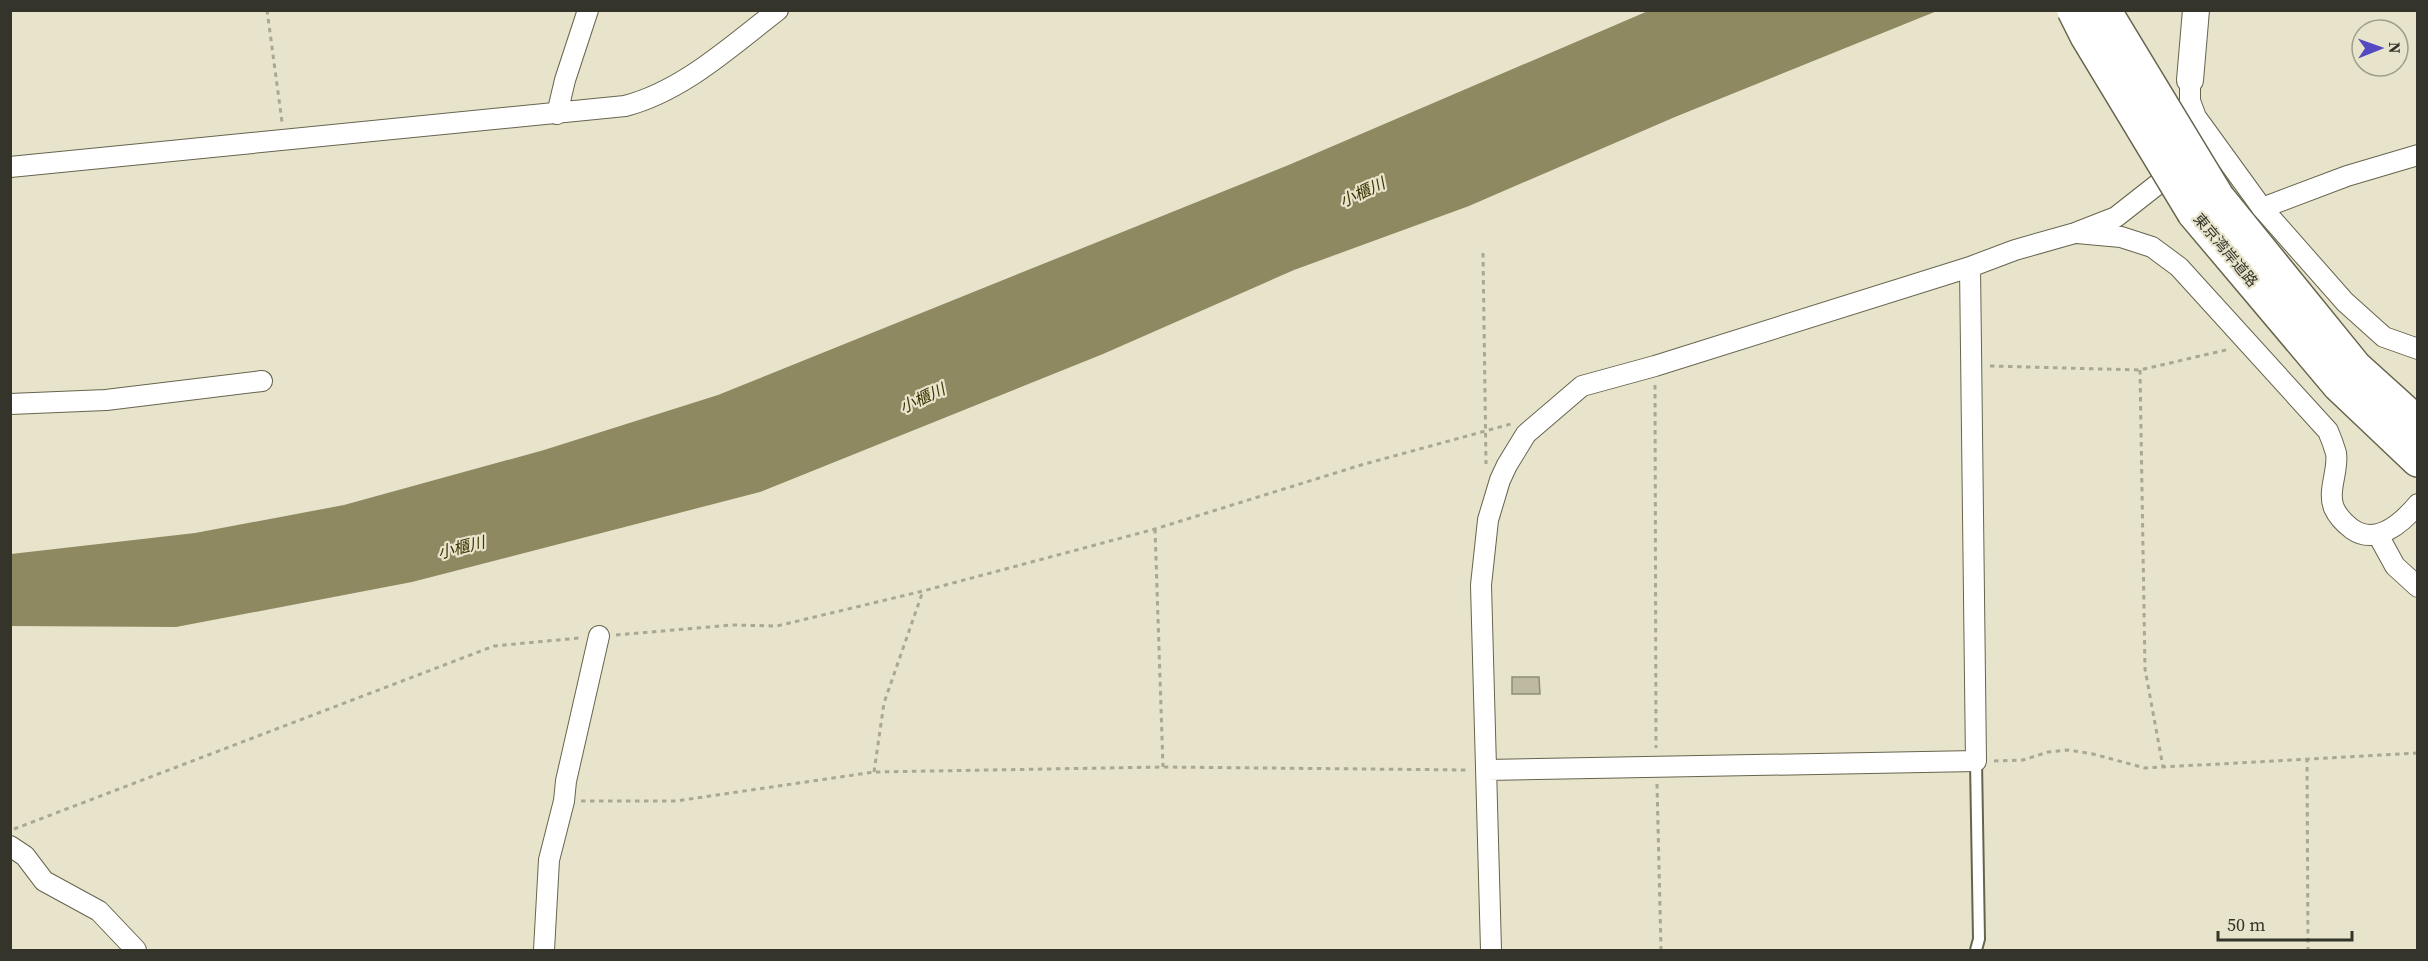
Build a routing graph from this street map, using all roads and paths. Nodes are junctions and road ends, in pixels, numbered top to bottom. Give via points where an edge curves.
1 (267, 10) edge
2 (588, 10) edge
3 (778, 10) edge
4 (2074, 10) edge
5 (2104, 10) edge
6 (2196, 10) edge
7 (2190, 80) joint
8 (557, 114) junction
9 (2196, 117) junction
10 (285, 140) junction
11 (2418, 155) edge
12 (10, 167) edge
13 (2206, 206) junction
14 (2262, 208) junction
15 (2075, 233) junction
16 (1483, 253) dead end
17 (1970, 267) junction
18 (2250, 345) junction
19 (2418, 349) edge
20 (1655, 366) junction
21 (1972, 366) junction
22 (2140, 370) junction
23 (262, 381) dead end
24 (10, 404) edge
25 (1548, 414) junction
26 (2418, 424) edge
27 (1484, 431) junction
28 (2418, 460) edge
29 (1486, 465) dead end
30 (2418, 504) edge
31 (1155, 529) junction
32 (2378, 535) junction
33 (2418, 586) edge
34 (923, 591) junction
35 (599, 636) junction
36 (2418, 753) edge
37 (2307, 758) junction
38 (1976, 761) junction
39 (1657, 766) junction
40 (1162, 767) junction
41 (2163, 767) junction
42 (1487, 770) junction
43 (874, 772) junction
44 (564, 801) junction
45 (10, 830) edge
46 (10, 846) edge
47 (136, 951) edge
48 (544, 951) edge
49 (1491, 951) edge
50 (1661, 951) edge
51 (1976, 951) edge
52 (2308, 951) edge

1 - 10 path
2 - 8 street
3 - 8 street via 684,80 652,97 625,106
4 - 13 highway, 東京湾岸道路, bridge via 2087,36
5 - 13 highway, 東京湾岸道路, bridge
6 - 7 street
7 - 9 street via 2190,101
8 - 10 street
9 - 14 street
9 - 15 street via 2193,137 2158,184 2116,217
10 - 12 street
11 - 14 street
13 - 26 highway, 東京湾岸道路 via 2355,367
13 - 28 highway, 東京湾岸道路 via 2339,385
14 - 19 street via 2345,302 2384,337
15 - 17 street
15 - 18 street via 2121,237 2152,247 2179,267
16 - 27 path
17 - 20 street
17 - 21 street
18 - 22 path
18 - 32 street via 2328,431 2336,454 2333,507 2342,521 2358,533
20 - 25 street via 1582,386
20 - 39 path
21 - 22 path
21 - 38 street
22 - 41 path via 2145,669
23 - 24 street via 106,400
25 - 27 path
25 - 42 street via 1526,435 1507,465 1485,536 1481,585
27 - 29 path
27 - 31 path
30 - 32 street via 2398,525
31 - 34 path
31 - 40 path
32 - 33 street via 2395,566
34 - 35 path via 777,626 732,625
34 - 43 path via 884,703
35 - 44 street
35 - 45 path via 494,646
36 - 37 path
37 - 41 path
37 - 52 path
38 - 39 street
38 - 41 path via 2023,760 2068,750 2145,768
38 - 51 lane
39 - 42 street
39 - 50 path
40 - 42 path
40 - 43 path
42 - 49 street
43 - 44 path via 676,801
44 - 48 street via 549,860
46 - 47 street via 25,855 44,881 99,911

